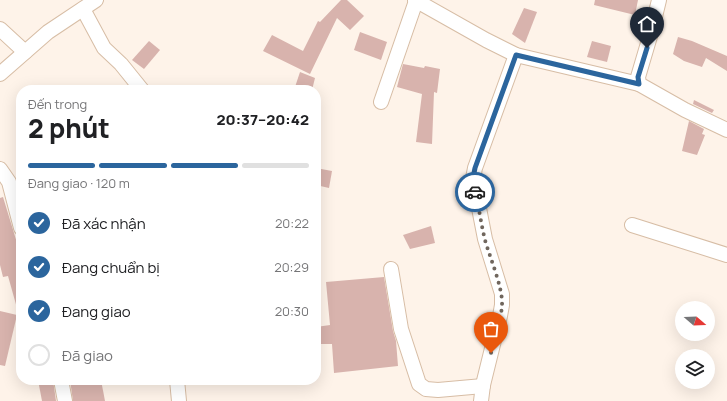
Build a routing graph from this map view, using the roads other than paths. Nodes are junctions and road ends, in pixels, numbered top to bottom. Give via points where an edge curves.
1 (96, 0) edge
2 (416, 0) edge
3 (659, 0) edge
4 (83, 9) junction
5 (0, 29) edge
6 (25, 52) junction
7 (516, 55) junction
8 (0, 74) edge
9 (639, 84) junction
10 (138, 85) edge
11 (381, 102) dead end
12 (727, 130) edge
13 (0, 169) edge
14 (16, 209) edge
15 (632, 225) dead end
16 (727, 255) edge
17 (391, 269) dead end
18 (62, 385) edge
19 (177, 385) edge
20 (483, 386) junction
21 (65, 401) edge
22 (179, 401) edge
23 (481, 401) edge

1 - 4 street
2 - 7 street
2 - 11 street
3 - 9 street via 638,77
4 - 6 street via 48,32
4 - 10 street via 104,48 122,64
5 - 6 street
6 - 8 street
7 - 9 street
7 - 20 street via 473,178 485,239 502,294 500,316
9 - 12 street
13 - 14 street via 9,182
15 - 16 street
17 - 20 street via 401,328 419,384 426,389 438,390
18 - 21 street
19 - 22 street
20 - 23 street

